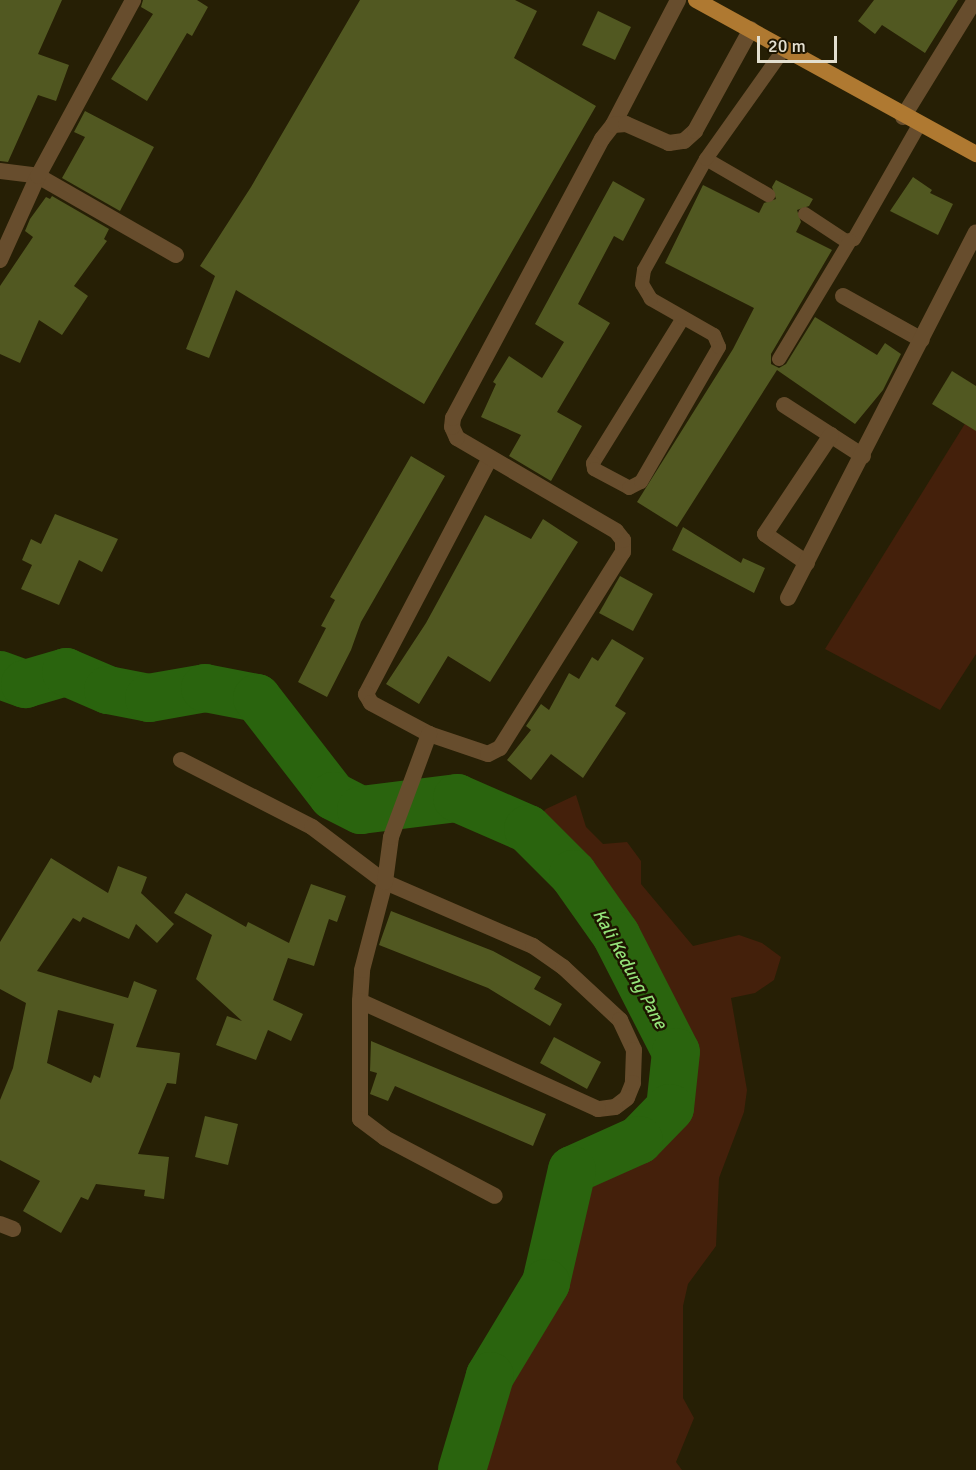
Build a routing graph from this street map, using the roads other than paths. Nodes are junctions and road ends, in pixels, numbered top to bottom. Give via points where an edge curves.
1 (133, 0) edge
2 (678, 0) edge
3 (696, 0) edge
4 (975, 0) edge
5 (751, 29) junction
6 (785, 48) junction
7 (903, 117) junction
8 (613, 125) junction
9 (919, 125) junction
10 (976, 154) edge
11 (706, 159) junction
12 (0, 171) edge
13 (38, 176) junction
14 (768, 195) dead end
15 (805, 214) dead end
16 (976, 232) edge
17 (850, 241) junction
18 (176, 255) dead end
19 (0, 260) edge
20 (843, 296) dead end
21 (683, 318) junction
22 (922, 340) junction
23 (780, 359) dead end
24 (783, 405) dead end
25 (831, 435) junction
26 (862, 456) junction
27 (490, 458) junction
28 (807, 562) junction
29 (788, 598) dead end
30 (429, 734) junction
31 (181, 760) dead end
32 (385, 882) junction
33 (360, 1001) junction
34 (495, 1196) dead end

1 - 13 street
2 - 8 street
3 - 5 main road
4 - 7 street
5 - 6 main road
5 - 8 street via 695,131 684,141 669,142 626,124
6 - 7 main road
6 - 11 lane
7 - 9 main road
8 - 27 street via 453,418 457,438
9 - 10 main road
9 - 17 lane
11 - 14 lane
11 - 21 lane via 644,270 642,284 651,299
12 - 13 street
13 - 18 street
13 - 19 street
15 - 17 lane
16 - 22 street
17 - 23 lane
20 - 22 street
21 - 21 lane via 593,463 594,469 629,488 641,482 719,347 714,335
22 - 26 street
24 - 25 street
25 - 26 street
25 - 28 street via 765,534
26 - 28 street
27 - 30 street via 419,596 368,683 366,694 371,703
27 - 30 street via 616,531 622,540 622,552 500,748 488,754
28 - 29 street
30 - 32 street via 391,837
31 - 32 street via 312,827
32 - 33 street via 362,970
32 - 33 street via 533,946 563,967 620,1020 634,1050 633,1083 627,1098 615,1107 598,1109
33 - 34 street via 360,1119 385,1138

